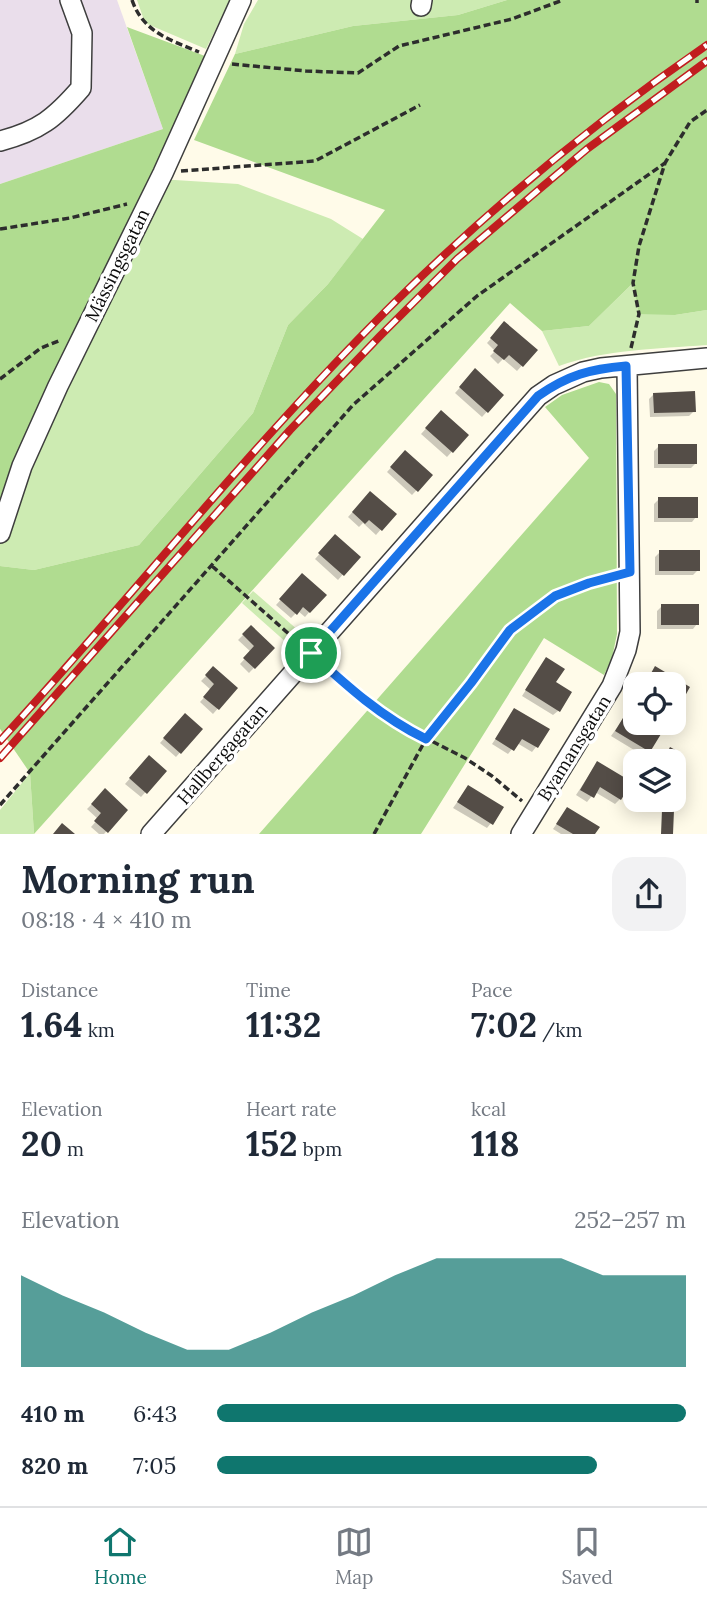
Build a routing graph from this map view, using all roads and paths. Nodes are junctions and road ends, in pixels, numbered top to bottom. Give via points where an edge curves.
1 (70, 0) edge
2 (132, 0) edge
3 (241, 0) edge
4 (563, 0) edge
5 (214, 59) junction
6 (420, 105) dead end
7 (707, 110) edge
8 (0, 141) edge
9 (665, 163) junction
10 (163, 173) junction
11 (149, 198) junction
12 (0, 229) edge
13 (68, 334) dead end
14 (707, 358) edge
15 (626, 366) junction
16 (0, 379) edge
17 (0, 533) edge
18 (212, 566) junction
19 (630, 572) junction
20 (311, 653) junction
21 (426, 739) junction
22 (0, 805) edge
23 (535, 811) junction
24 (151, 834) edge
25 (374, 834) edge
26 (521, 834) edge

1 - 8 street via 82,33 81,88 56,116 20,136
2 - 5 path via 137,14 153,32
3 - 5 street, Mässingsgatan
4 - 5 path via 512,19 400,46 358,73 227,64
5 - 10 street, Mässingsgatan
6 - 10 path via 315,160
7 - 9 path via 690,122
9 - 15 path via 639,246 633,283 639,314
9 - 18 path via 477,296 353,405
10 - 11 street, Mässingsgatan
11 - 12 path
11 - 17 street, Mässingsgatan via 22,466
13 - 16 path
14 - 15 street, Hallbergagatan
15 - 19 street, Byamansgatan
15 - 20 street, Hallbergagatan via 583,372 538,396
18 - 20 path
18 - 22 path
19 - 21 path via 555,596 510,630
19 - 23 street, Byamansgatan via 630,632 620,669
20 - 21 path via 368,705
20 - 24 street, Hallbergagatan
21 - 23 path via 465,758
21 - 25 path
23 - 26 street, Byamansgatan

